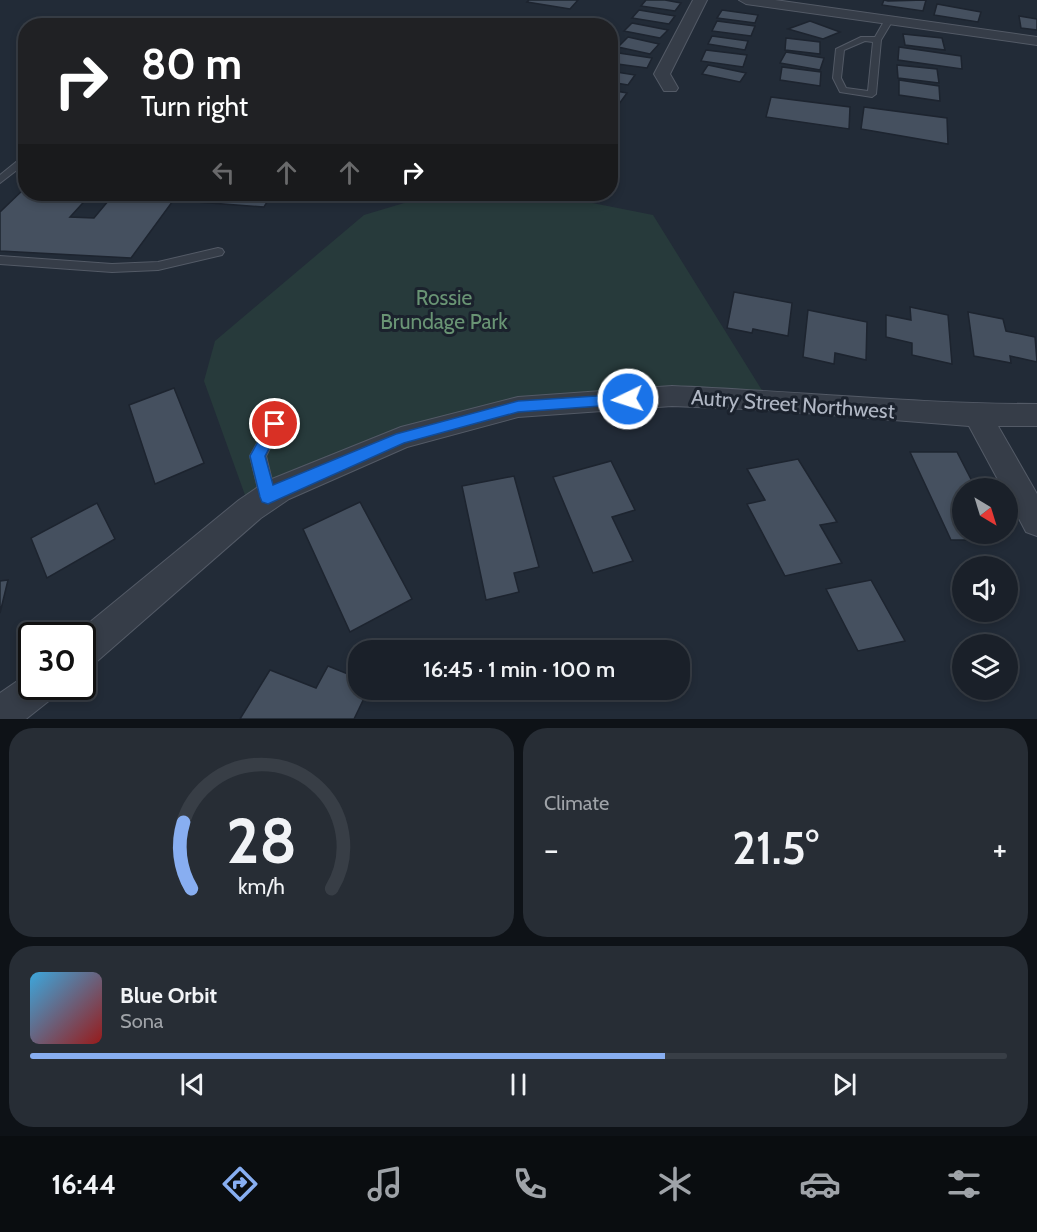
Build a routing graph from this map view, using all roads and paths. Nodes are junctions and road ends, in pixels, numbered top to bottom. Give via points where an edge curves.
1 (700, 0) edge
2 (746, 0) edge
3 (848, 7) edge
4 (889, 20) junction
5 (877, 40) junction
6 (1037, 41) edge
7 (670, 88) dead end
8 (18, 164) edge
9 (0, 180) edge
10 (218, 252) dead end
11 (0, 260) edge
12 (1037, 415) edge
13 (978, 416) junction
14 (275, 424) dead end
15 (268, 497) junction
16 (1037, 522) edge
17 (96, 639) edge
18 (20, 700) edge
19 (0, 716) edge

1 - 7 street via 662,75
2 - 3 street
3 - 4 street
4 - 5 lane
4 - 6 street
5 - 5 lane via 872,94 843,90 837,78 840,49 864,39
8 - 9 lane
10 - 11 lane via 158,266 112,268
12 - 13 street, Autry Street Northwest
13 - 15 street, Autry Street Northwest via 672,396 518,407 401,438
13 - 16 street
14 - 15 lane via 258,456
15 - 17 street, Autry Street Northwest
18 - 19 street

